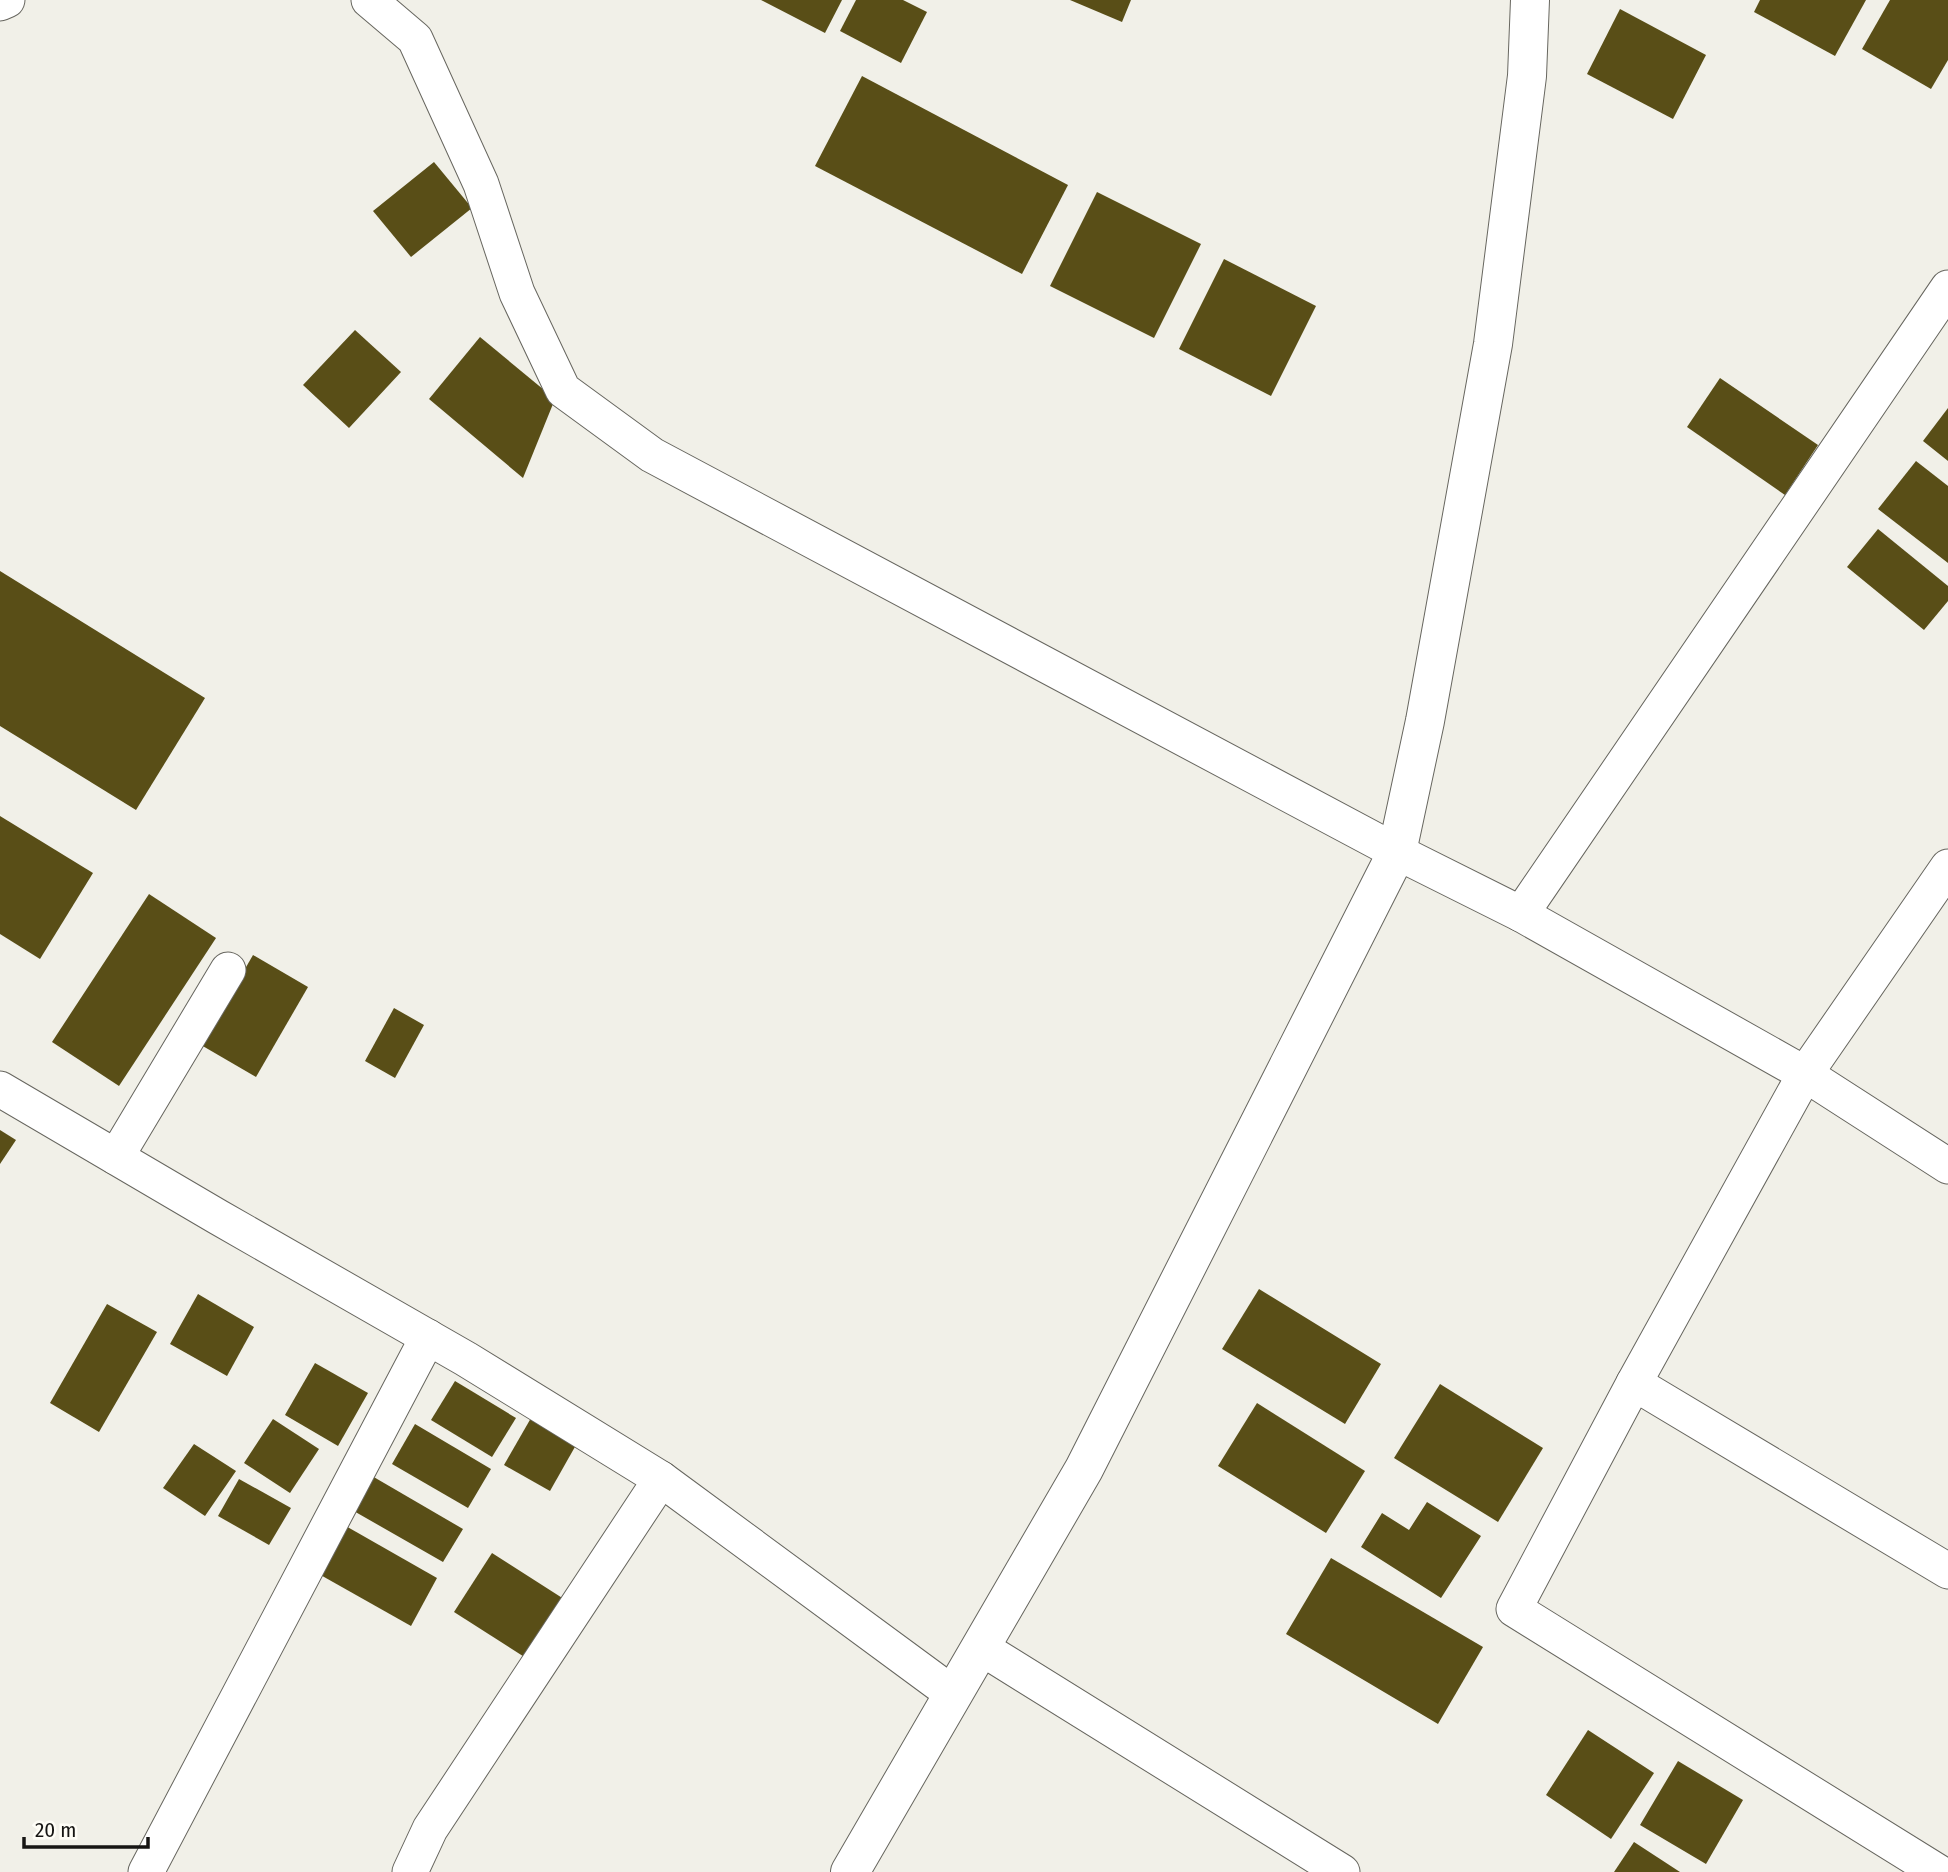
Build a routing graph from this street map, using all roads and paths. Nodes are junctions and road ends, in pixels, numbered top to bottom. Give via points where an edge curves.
1 (8, 0) edge
2 (369, 0) edge
3 (1530, 0) edge
4 (0, 3) edge
5 (1948, 288) edge
6 (1397, 852) junction
7 (1948, 867) edge
8 (1521, 914) junction
9 (228, 970) dead end
10 (1805, 1074) junction
11 (0, 1089) edge
12 (116, 1157) junction
13 (1948, 1166) edge
14 (428, 1337) junction
15 (1634, 1383) junction
16 (661, 1479) junction
17 (1948, 1571) edge
18 (980, 1647) junction
19 (953, 1695) junction
20 (146, 1872) edge
21 (410, 1872) edge
22 (850, 1872) edge
23 (1342, 1872) edge
24 (1938, 1872) edge

1 - 4 street
2 - 6 street via 415,39 481,184 517,293 563,390 652,455
3 - 6 main road via 1527,76 1493,344
5 - 8 street
6 - 8 street
6 - 18 main road via 1084,1469
7 - 10 street
8 - 10 street
9 - 12 street
10 - 13 street
10 - 15 street
11 - 12 street
12 - 14 street
14 - 16 street
14 - 20 street
15 - 17 street
15 - 24 street via 1514,1609
16 - 19 street
16 - 21 street via 438,1817
18 - 19 main road
18 - 23 street
19 - 22 main road

